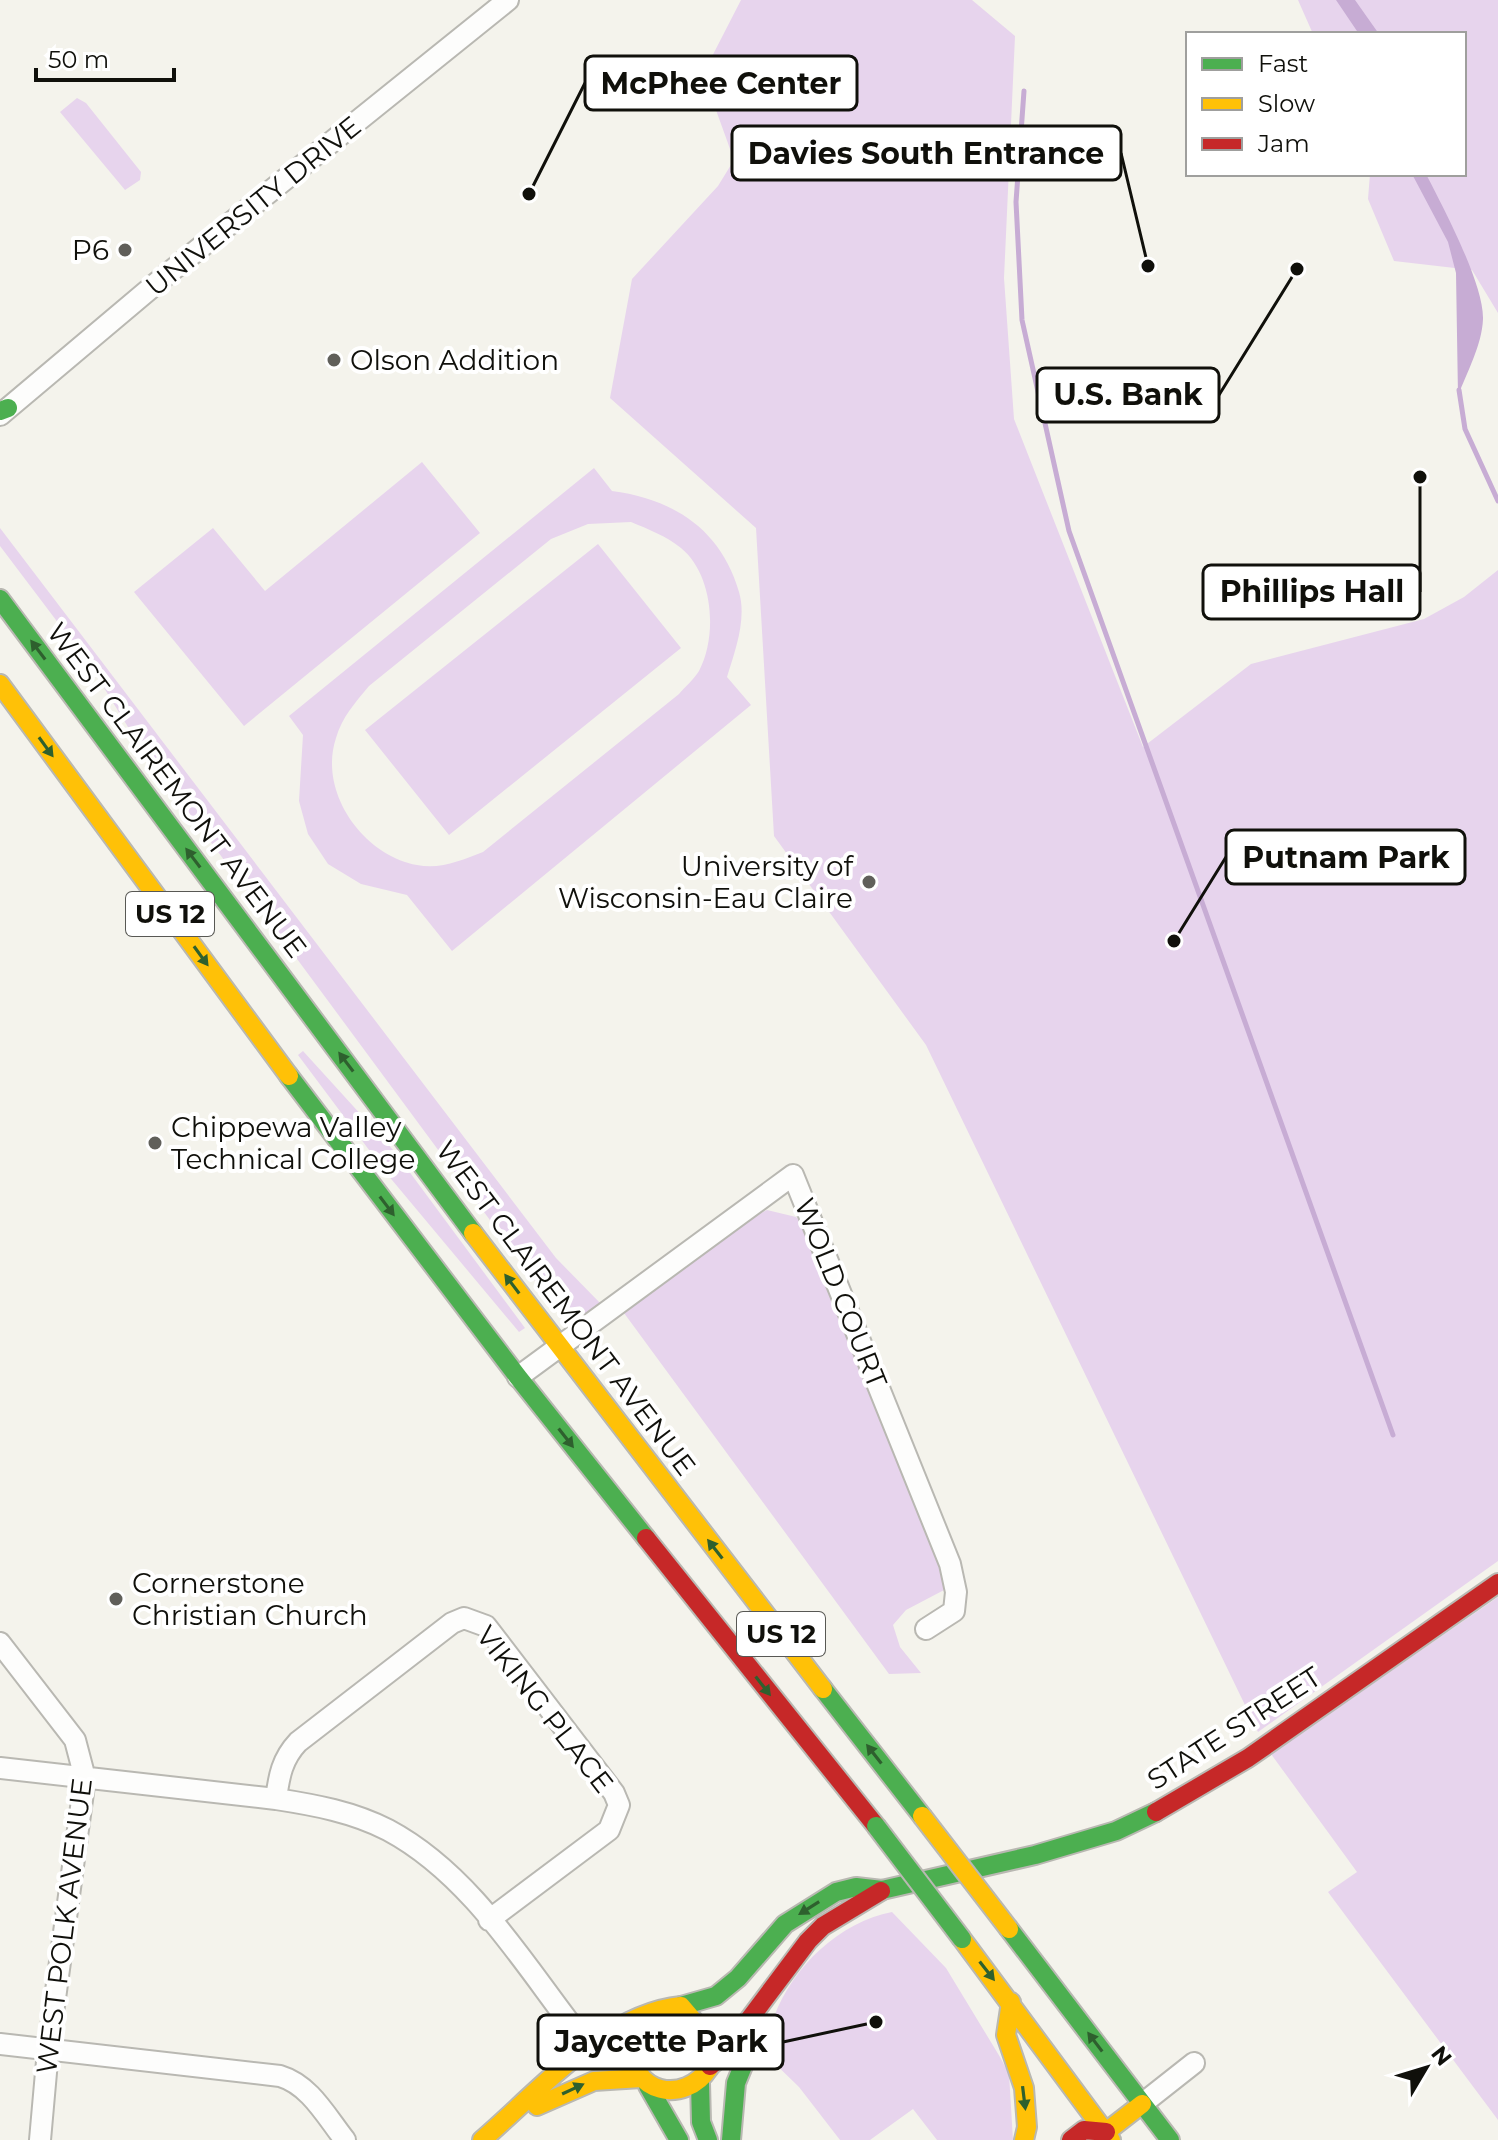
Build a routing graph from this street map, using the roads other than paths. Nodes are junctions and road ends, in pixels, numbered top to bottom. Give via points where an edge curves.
1 (508, 0) edge
2 (3, 412) edge
3 (0, 599) edge
4 (0, 684) edge
5 (558, 1347) junction
6 (518, 1377) junction
7 (1498, 1583) edge
8 (926, 1629) dead end
9 (0, 1643) edge
10 (0, 1768) edge
11 (85, 1778) junction
12 (276, 1799) junction
13 (882, 1890) junction
14 (489, 1920) junction
15 (784, 1973) junction
16 (1011, 2002) junction
17 (681, 2006) junction
18 (642, 2016) junction
19 (0, 2044) edge
20 (590, 2049) junction
21 (48, 2050) junction
22 (1194, 2063) dead end
23 (710, 2066) junction
24 (644, 2082) junction
25 (700, 2083) junction
26 (1142, 2104) junction
27 (510, 2118) junction
28 (1107, 2137) edge
29 (40, 2140) edge
30 (345, 2140) edge
31 (482, 2140) edge
32 (679, 2140) edge
33 (708, 2140) edge
34 (731, 2140) edge
35 (1024, 2140) edge
36 (1071, 2140) edge
37 (1170, 2140) edge

1 - 2 street, UNIVERSITY DRIVE
5 -> 3 main road, WEST CLAIREMONT AVENUE / US 12
4 -> 6 main road, US 12
5 - 6 street, WOLD COURT
5 - 8 street, WOLD COURT via 793,1175 950,1564 954,1611
26 -> 5 main road, WEST CLAIREMONT AVENUE / US 12, bridge
6 -> 16 main road, US 12, bridge
7 - 13 main road, STATE STREET via 1238,1764 1163,1809 1072,1845
9 - 11 street, WEST POLK AVENUE via 75,1740
10 - 11 street
11 - 12 street
11 - 21 street, WEST POLK AVENUE
12 - 14 street via 322,1806 386,1829 437,1863
12 - 14 street, VIKING PLACE via 280,1770 298,1742 452,1623 464,1618 486,1626 619,1805 609,1830
13 - 15 main road, STATE STREET via 823,1926
13 -> 17 main road, STATE STREET via 856,1887 818,1902 776,1932 728,1988
14 - 20 street
15 - 23 main road, STATE STREET
15 - 34 main road via 738,2071 730,2107
16 - 28 main road, US 12
16 -> 35 main road via 1006,2035 1024,2088
17 - 18 main road via 661,2006
17 - 23 main road via 702,2028
18 - 20 main road
18 - 24 main road via 631,2042
19 - 21 street
20 - 27 main road via 533,2092
21 - 29 street, WEST POLK AVENUE
21 - 30 street via 295,2080
22 - 26 street
23 - 25 main road
24 - 25 main road via 674,2093
27 -> 24 main road via 594,2081
24 - 32 main road
25 - 33 main road via 701,2122
26 - 28 main road
26 - 37 main road, US 12
27 - 31 main road
28 - 36 main road via 1084,2130

